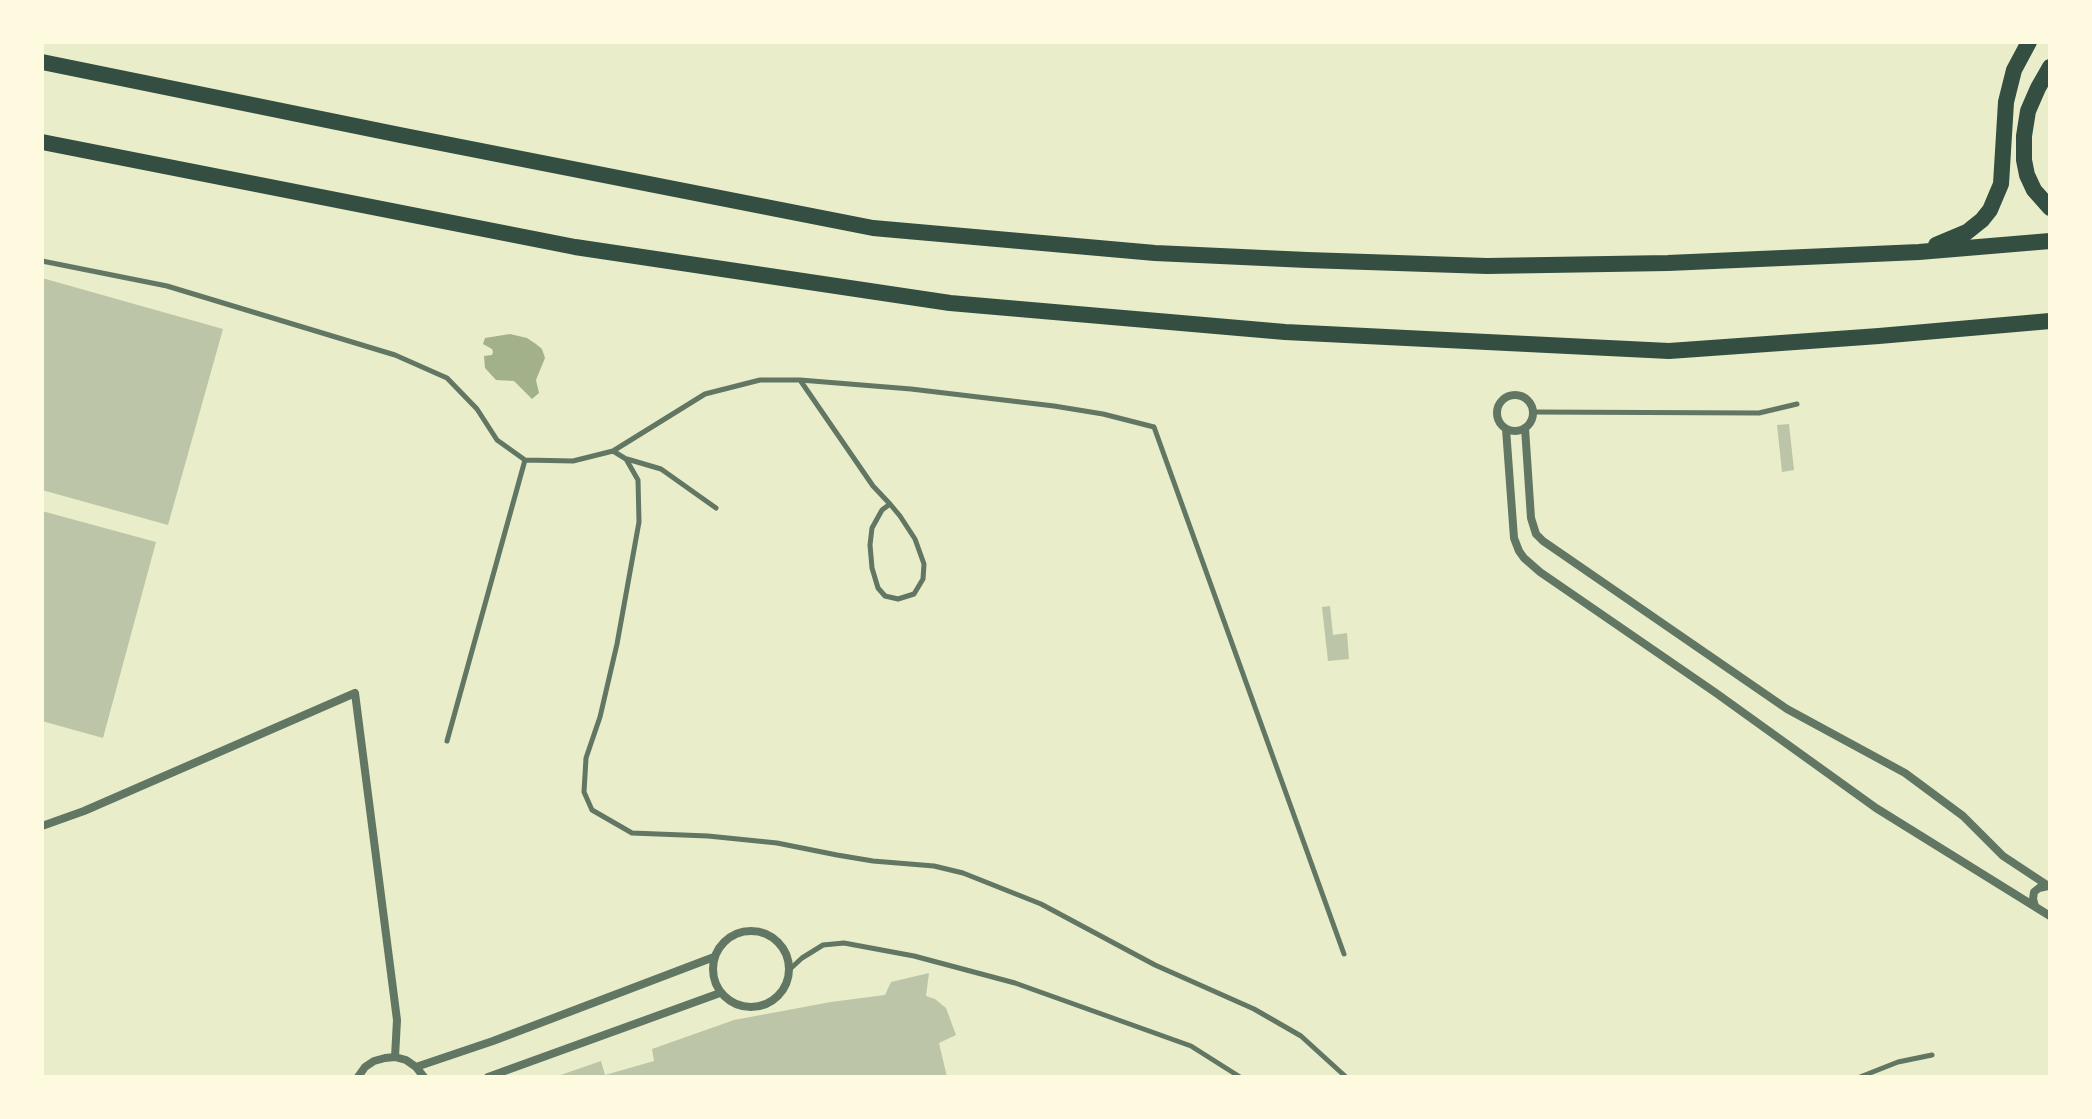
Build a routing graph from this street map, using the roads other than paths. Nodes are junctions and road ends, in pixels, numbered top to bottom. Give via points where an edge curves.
1 (2029, 42) edge
2 (42, 62) edge
3 (2050, 67) edge
4 (42, 142) edge
5 (2050, 208) edge
6 (2050, 241) edge
7 (1919, 252) junction
8 (42, 261) edge
9 (2045, 322) edge
10 (800, 380) junction
11 (1797, 404) dead end
12 (1533, 412) junction
13 (1525, 428) junction
14 (1506, 429) junction
15 (613, 451) junction
16 (626, 459) junction
17 (525, 460) junction
18 (890, 504) junction
19 (716, 508) dead end
20 (447, 741) dead end
21 (42, 826) edge
22 (2049, 886) edge
23 (2035, 907) junction
24 (2050, 916) edge
25 (1344, 954) dead end
26 (714, 957) junction
27 (789, 970) junction
28 (720, 993) junction
29 (1932, 1055) dead end
30 (395, 1057) junction
31 (416, 1067) junction
32 (358, 1077) edge
33 (424, 1077) edge
34 (488, 1077) edge
35 (1240, 1077) edge
36 (1346, 1077) edge
37 (1860, 1077) edge

1 - 7 main road via 2006,102 2001,184 1990,210 1967,232
2 - 7 main road via 873,228 1155,253 1487,266
3 - 5 main road via 2028,111 2024,136 2027,175
4 - 9 main road via 575,247 950,303 1285,332 1669,351
6 - 7 main road
8 - 17 lane via 167,286 395,355 447,378 497,440
10 - 15 lane via 760,380 705,394
10 - 18 lane
10 - 25 lane via 1054,406 1154,427
11 - 12 lane via 1759,413
12 - 13 street
12 - 14 street via 1524,397 1506,397 1497,411
13 - 14 street
13 - 22 street via 1531,518 1543,541 1787,709 1905,773 1963,816 2003,856
14 - 23 street via 1514,538 1524,558 1876,808
15 - 16 lane
15 - 17 lane via 573,461
16 - 19 lane via 661,469
16 - 36 lane via 638,480 639,522 617,644 586,758 584,792 592,810 632,833 777,843 963,873 1041,904 1155,965 1254,1009 1301,1036
17 - 20 lane
18 - 18 lane via 915,539 924,564 914,594 898,599 878,588 870,545 872,528
21 - 30 street via 355,693 397,1020
22 - 23 street via 2034,892
23 - 24 street
26 - 27 street via 723,942 754,930 783,947
26 - 28 street
26 - 31 street
27 - 28 street via 780,994 767,1005 750,1008
27 - 35 lane via 823,945 844,943 914,956 1015,983 1191,1046
28 - 34 street
29 - 37 lane
30 - 31 street
30 - 32 street via 374,1061
31 - 33 street

